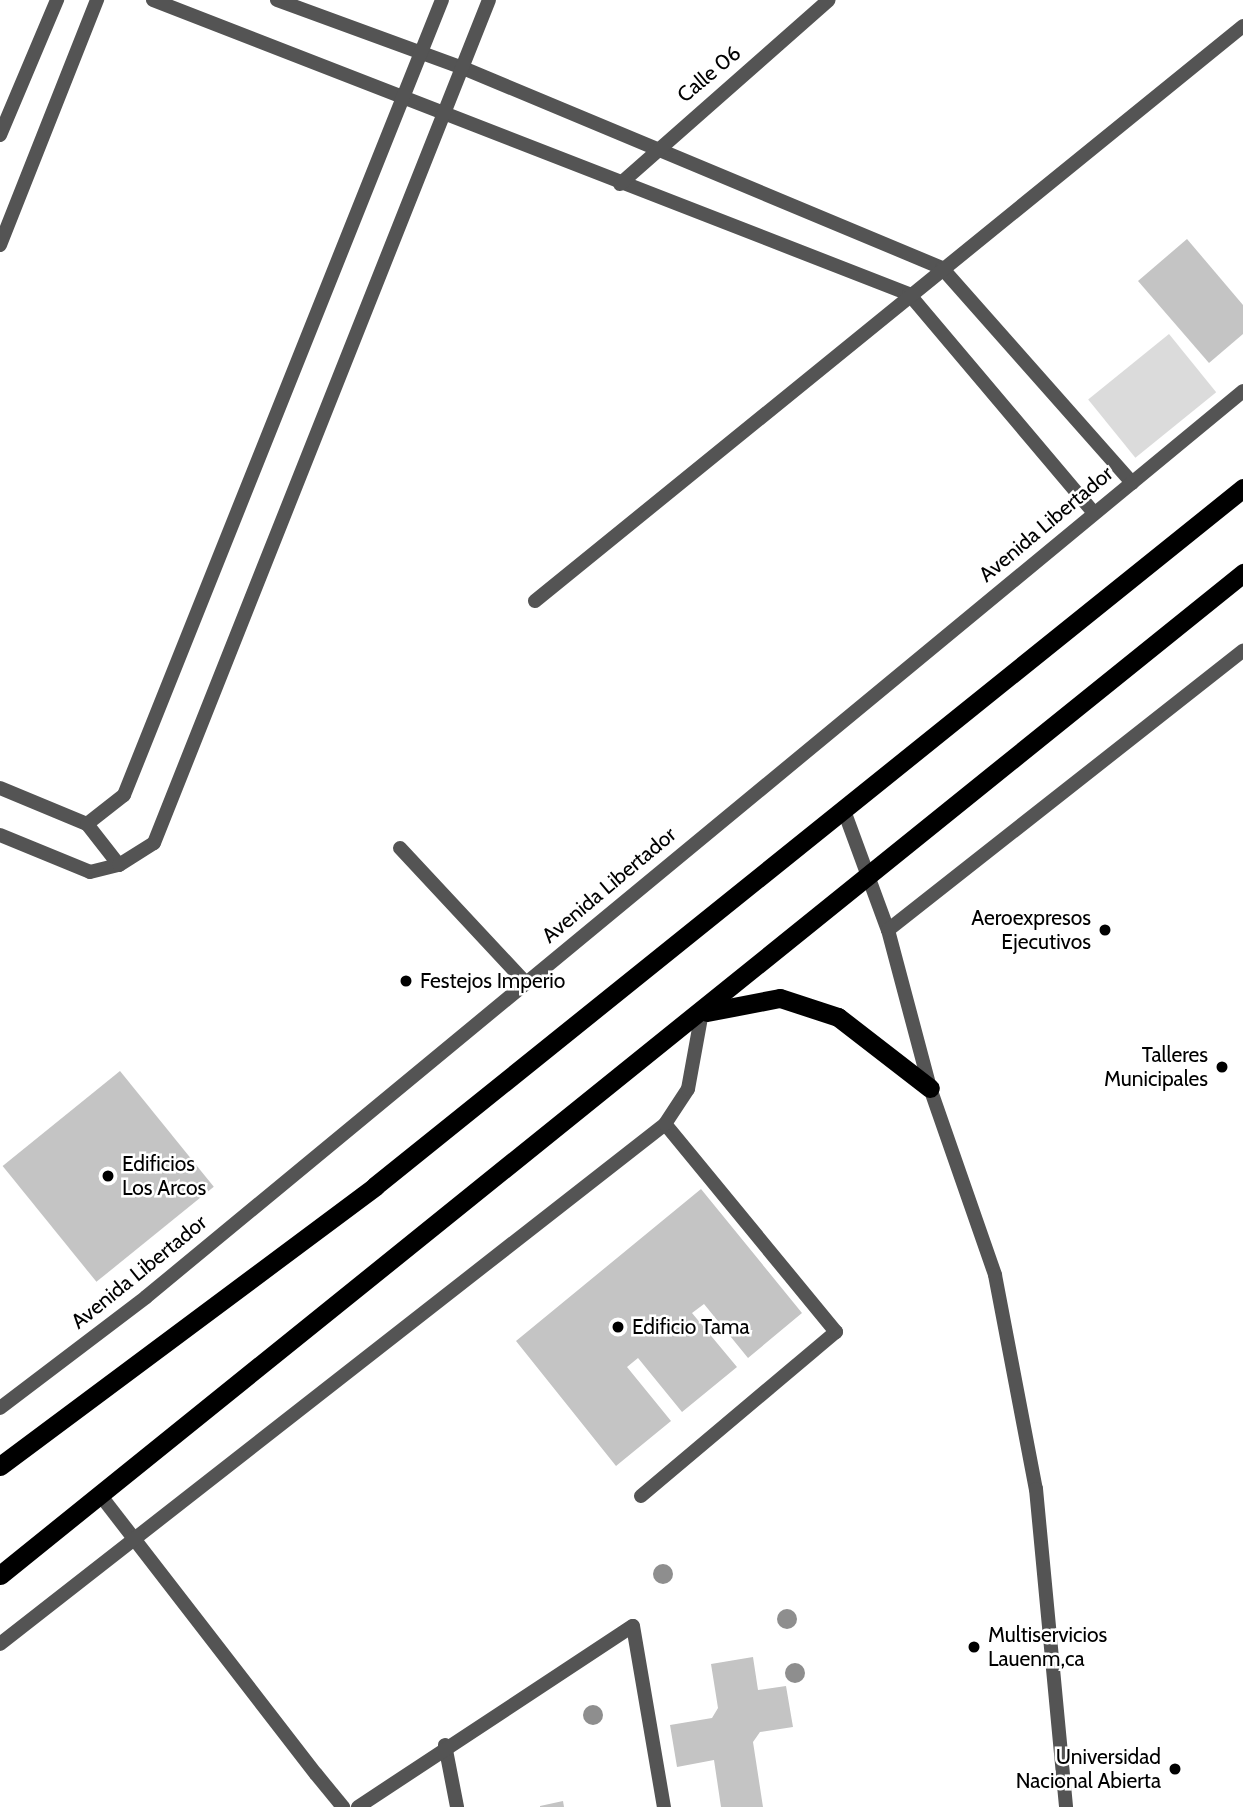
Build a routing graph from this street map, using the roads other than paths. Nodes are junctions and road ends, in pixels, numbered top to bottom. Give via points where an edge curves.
1 (57, 0) edge
2 (97, 0) edge
3 (153, 0) edge
4 (276, 0) edge
5 (442, 0) edge
6 (489, 0) edge
7 (829, 0) edge
8 (192, 7) edge
9 (1243, 26) edge
10 (421, 52) junction
11 (463, 68) junction
12 (402, 100) junction
13 (442, 116) junction
14 (0, 135) edge
15 (652, 150) junction
16 (621, 184) junction
17 (0, 245) edge
18 (942, 268) junction
19 (909, 294) junction
20 (1243, 391) edge
21 (1132, 483) junction
22 (1243, 488) edge
23 (1094, 513) junction
24 (1243, 573) edge
25 (535, 601) dead end
26 (1243, 651) edge
27 (0, 788) edge
28 (843, 808) junction
29 (87, 824) junction
30 (0, 835) edge
31 (400, 848) dead end
32 (119, 865) junction
33 (869, 879) junction
34 (888, 930) junction
35 (526, 984) junction
36 (702, 1012) junction
37 (930, 1088) junction
38 (665, 1124) junction
39 (0, 1408) edge
40 (0, 1465) edge
41 (101, 1496) junction
42 (641, 1496) dead end
43 (132, 1535) junction
44 (0, 1575) edge
45 (0, 1644) edge
46 (445, 1745) junction
47 (343, 1807) edge
48 (358, 1807) edge
49 (457, 1807) edge
50 (664, 1807) edge
51 (1066, 1807) edge

1 - 14 street
2 - 17 street
3 - 8 street
4 - 10 street
5 - 10 street
6 - 11 street
7 - 15 street, Calle 06
8 - 12 street
9 - 18 street
10 - 11 street
10 - 12 street
11 - 13 street
11 - 15 street
12 - 13 street
12 - 29 street via 124,795
13 - 16 street
13 - 32 street via 154,843
15 - 16 street, Calle 06
15 - 18 street
16 - 19 street
18 - 19 street
18 - 21 street
19 - 23 street
19 - 25 street
20 - 21 street, Avenida Libertador
21 - 23 street, Avenida Libertador
22 - 28 highway
23 - 35 street, Avenida Libertador
24 - 33 highway
26 - 34 street
27 - 29 street
28 - 33 street
28 - 40 highway via 375,1186
29 - 32 street
30 - 32 street via 90,872
31 - 35 street
33 - 34 street
33 - 36 highway
34 - 37 street
35 - 39 street, Avenida Libertador via 146,1297
36 - 37 highway via 780,998 838,1017
36 - 38 street via 688,1089
36 - 41 highway
37 - 51 street via 995,1275 1036,1489
38 - 42 street via 836,1332
38 - 43 street
41 - 43 street
41 - 44 highway
43 - 45 street
43 - 47 street
46 - 48 street
46 - 49 street
46 - 50 street via 633,1626

